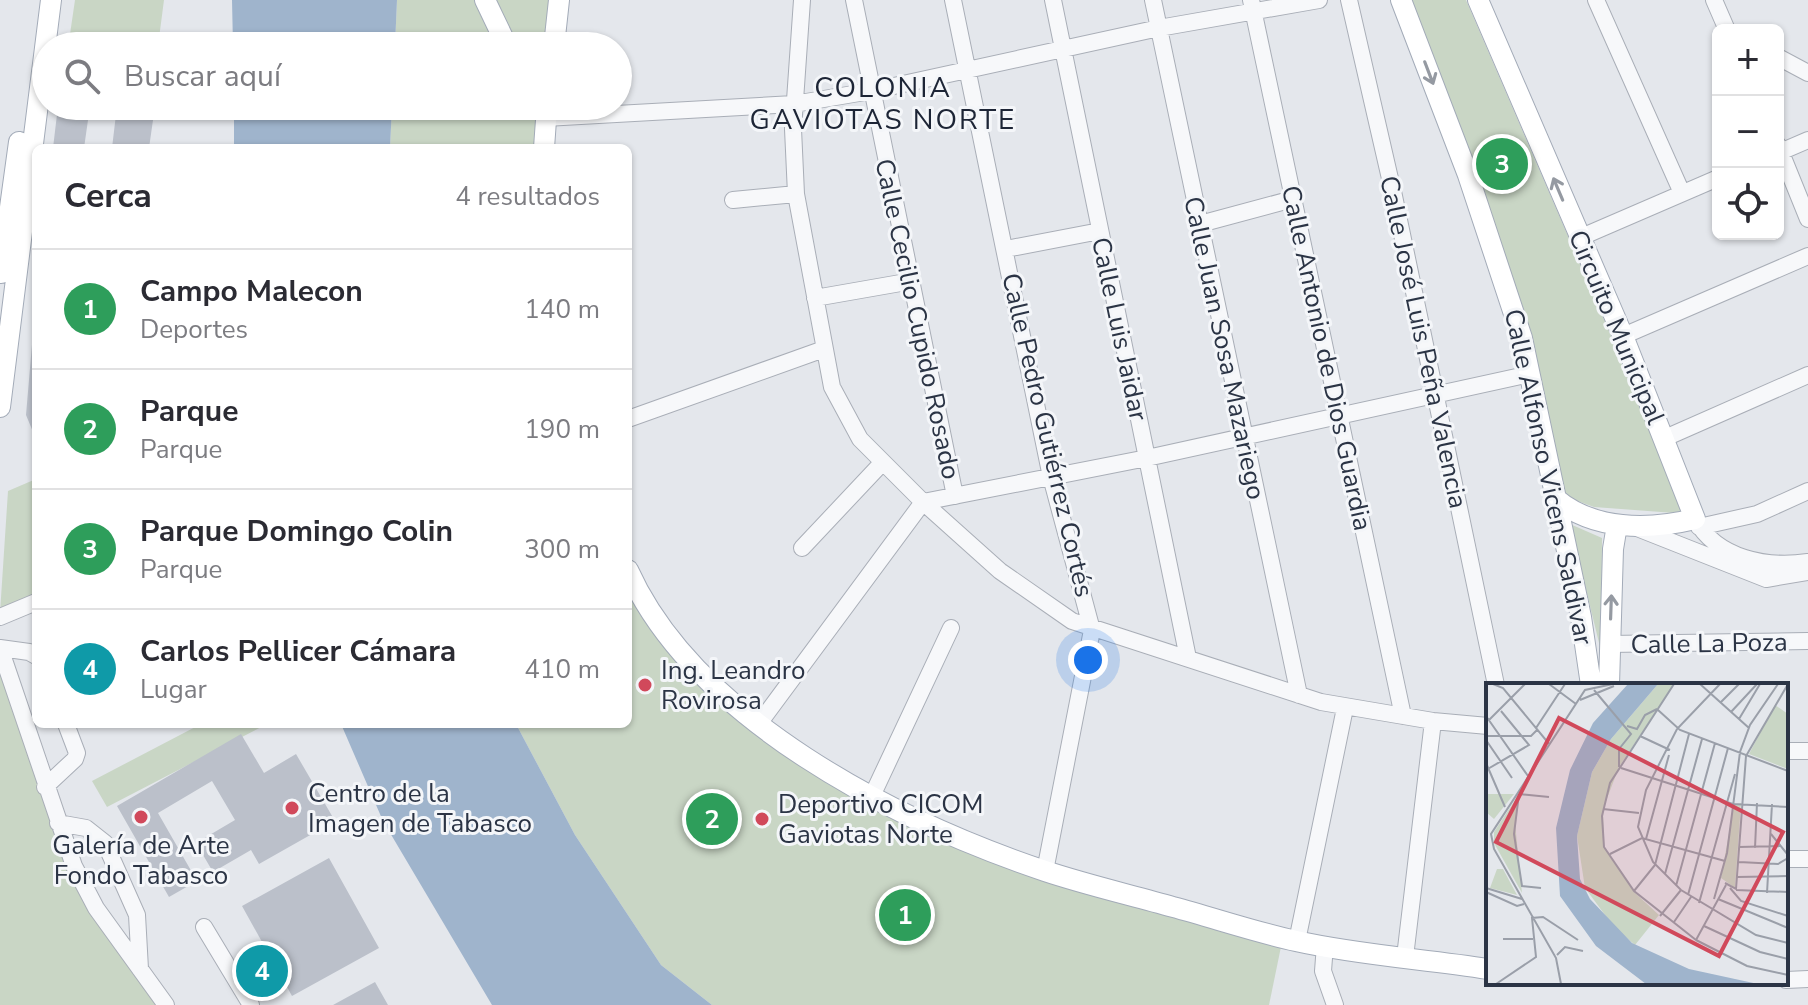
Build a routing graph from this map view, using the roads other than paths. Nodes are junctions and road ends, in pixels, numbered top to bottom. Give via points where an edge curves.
1 (39, 0) edge
2 (51, 0) edge
3 (485, 0) edge
4 (559, 0) edge
5 (802, 0) edge
6 (854, 0) edge
7 (953, 0) edge
8 (1053, 0) edge
9 (1153, 0) edge
10 (1319, 0) edge
11 (1349, 0) edge
12 (1401, 0) edge
13 (1478, 0) edge
14 (1596, 0) edge
15 (1714, 0) edge
16 (1252, 6) edge
17 (1724, 24) edge
18 (1159, 28) junction
19 (35, 32) edge
20 (45, 32) edge
21 (500, 32) edge
22 (556, 32) edge
23 (1063, 49) junction
24 (32, 52) edge
25 (1784, 60) edge
26 (967, 69) junction
27 (1808, 73) edge
28 (871, 91) junction
29 (32, 97) edge
30 (794, 104) junction
31 (632, 108) edge
32 (544, 120) edge
33 (1808, 140) edge
34 (544, 144) edge
35 (1784, 148) edge
36 (1784, 162) edge
37 (1712, 180) edge
38 (1682, 193) junction
39 (796, 194) junction
40 (12, 199) edge
41 (1293, 199) junction
42 (733, 200) dead end
43 (1808, 219) edge
44 (1200, 224) junction
45 (1100, 231) junction
46 (1579, 238) junction
47 (1006, 249) junction
48 (1808, 256) edge
49 (912, 281) junction
50 (0, 285) edge
51 (815, 298) junction
52 (1623, 336) junction
53 (824, 349) junction
54 (1530, 374) junction
55 (1808, 375) edge
56 (1435, 394) junction
57 (0, 407) edge
58 (1340, 417) junction
59 (632, 418) edge
60 (1243, 437) junction
61 (1665, 438) junction
62 (1147, 458) junction
63 (882, 463) junction
64 (1051, 477) junction
65 (1808, 491) edge
66 (955, 496) junction
67 (1555, 498) junction
68 (923, 502) junction
69 (1697, 523) junction
70 (1627, 526) junction
71 (802, 548) dead end
72 (1808, 562) edge
73 (1808, 572) edge
74 (632, 579) edge
75 (32, 604) edge
76 (0, 617) edge
77 (951, 628) dead end
78 (1092, 630) junction
79 (1808, 641) edge
80 (1609, 644) junction
81 (0, 648) edge
82 (32, 654) edge
83 (1188, 658) junction
84 (1496, 683) edge
85 (1591, 683) edge
86 (1609, 683) edge
87 (1299, 695) junction
88 (1345, 708) junction
89 (1403, 716) junction
90 (1433, 721) junction
91 (758, 725) junction
92 (1486, 726) edge
93 (68, 728) edge
94 (45, 787) junction
95 (872, 796) junction
96 (58, 823) junction
97 (1045, 871) junction
98 (204, 927) dead end
99 (1297, 941) junction
100 (1325, 945) junction
101 (1405, 957) junction
102 (1486, 969) edge
103 (140, 970) junction
104 (1808, 979) edge
105 (1788, 980) edge
106 (166, 1005) edge
107 (251, 1005) edge
108 (1335, 1005) edge

1 - 19 main road
2 - 20 main road
3 - 21 main road
4 - 22 main road
5 - 30 street
6 - 28 street, Calle Cecilio Cupido Rosado
7 - 26 street, Calle Pedro Gutiérrez Cortés
8 - 23 street, Calle Luis Jaidar
9 - 18 street, Calle Juan Sosa Mazariego
10 - 16 street
11 - 56 street, Calle José Luis Peña Valencia
12 -> 54 main road, Calle Alfonso Vicens Saldivar via 1488,232
46 -> 13 main road, Circuito Municipal
14 - 38 street
15 - 17 street
16 - 18 street
16 - 41 street, Calle Antonio de Dios Guardia
18 - 23 street
18 - 44 street, Calle Juan Sosa Mazariego
23 - 26 street
23 - 45 street, Calle Luis Jaidar
24 - 40 main road
25 - 27 street
26 - 28 street
26 - 47 street, Calle Pedro Gutiérrez Cortés
28 - 30 street
28 - 49 street, Calle Cecilio Cupido Rosado
29 - 40 main road
30 - 31 street
30 - 39 street
32 - 34 main road
33 - 35 street
36 - 43 street
37 - 38 street
38 - 46 street
39 - 42 street
39 - 51 street
40 - 50 main road
40 - 57 main road
41 - 44 street
41 - 58 street, Calle Antonio de Dios Guardia
44 - 60 street, Calle Juan Sosa Mazariego
45 - 47 street
45 - 62 street, Calle Luis Jaidar
46 - 52 main road, Circuito Municipal
47 - 64 street, Calle Pedro Gutiérrez Cortés
48 - 52 street
49 - 51 street
49 - 66 street, Calle Cecilio Cupido Rosado
51 - 53 street
52 - 61 main road, Circuito Municipal
53 - 59 street
53 - 63 street via 839,405 853,431
54 - 56 street
54 - 67 main road, Calle Alfonso Vicens Saldivar
55 - 61 street
56 - 58 street
56 - 84 street, Calle José Luis Peña Valencia
58 - 60 street
58 - 89 street, Calle Antonio de Dios Guardia
60 - 62 street
60 - 87 street, Calle Juan Sosa Mazariego
61 - 69 main road, Circuito Municipal
62 - 64 street
62 - 83 street, Calle Luis Jaidar
63 - 68 street
63 - 71 street
64 - 66 street
64 - 78 street, Calle Pedro Gutiérrez Cortés
65 - 69 street via 1757,514
66 - 68 street
67 - 70 main road via 1580,513
67 - 85 main road, Calle Alfonso Vicens Saldivar
68 - 78 street via 1027,592
68 - 91 street
69 - 70 main road
69 - 72 street via 1715,545 1764,564
70 - 73 street via 1766,579
80 -> 70 main road
74 - 91 main road via 642,601 709,684
75 - 76 street
77 - 95 street
78 - 83 street
78 - 97 street, Calle Pedro Gutiérrez Cortés
79 - 80 street, Calle La Poza
80 - 86 main road
81 - 82 street
81 - 94 street
83 - 87 street
87 - 88 street
88 - 89 street
88 - 99 street
89 - 90 street
90 - 92 street
90 - 101 street
91 - 95 main road
93 - 94 street via 75,759
94 - 96 street
95 - 97 main road via 947,833
96 - 103 street via 89,895
96 - 103 street via 86,828 105,843 137,915
97 - 99 main road
98 - 107 street
99 - 100 main road
100 - 101 main road
100 - 108 street via 1323,971
101 - 102 main road
103 - 106 street
104 - 105 street

